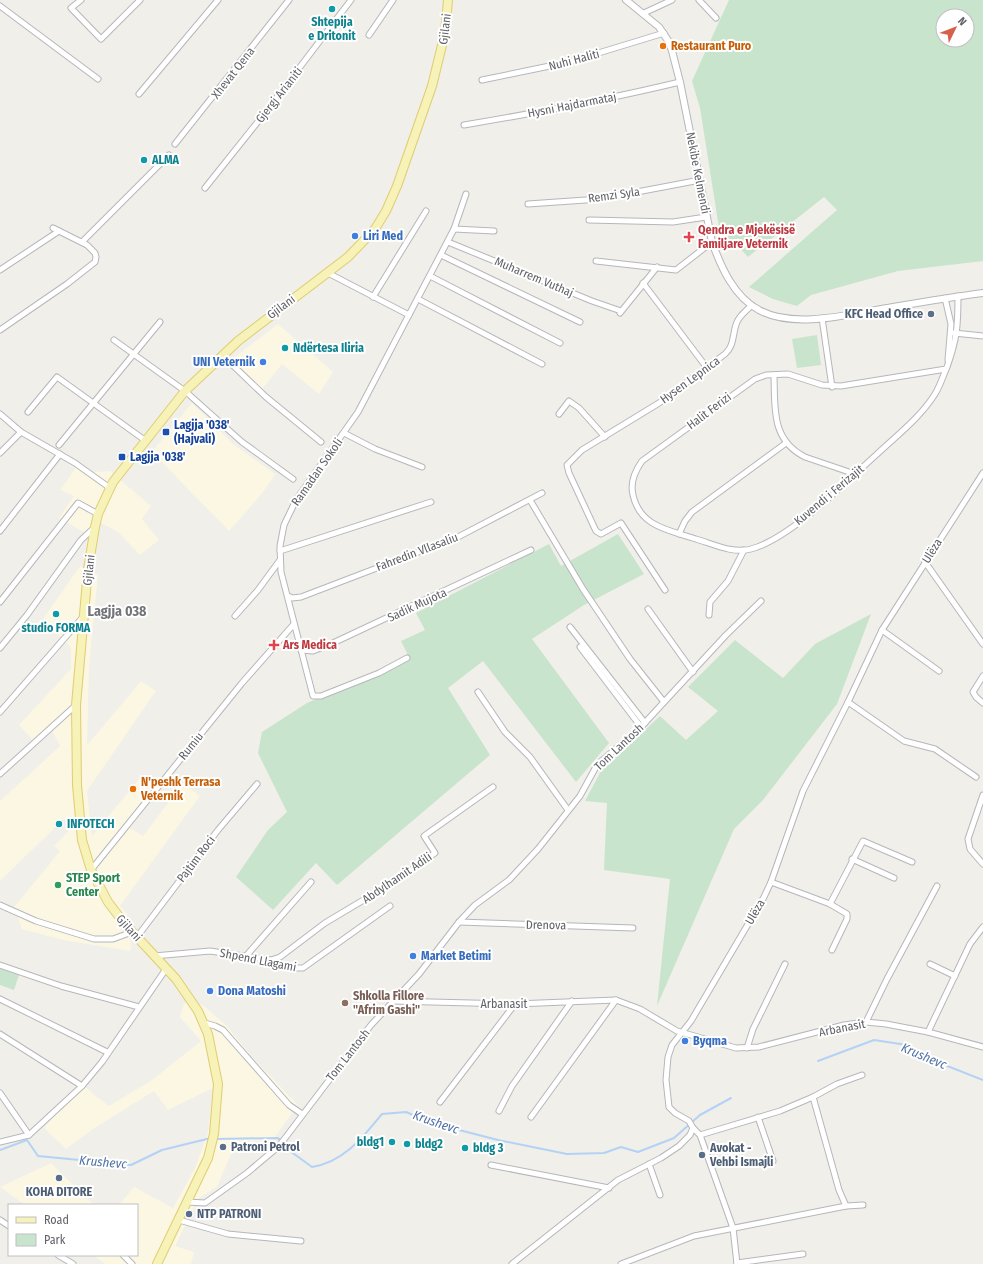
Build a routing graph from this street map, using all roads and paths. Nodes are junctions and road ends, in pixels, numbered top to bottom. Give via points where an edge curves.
1 (80, 0) edge
2 (140, 0) edge
3 (218, 0) edge
4 (289, 0) edge
5 (351, 0) edge
6 (393, 0) edge
7 (448, 0) edge
8 (626, 0) edge
9 (672, 0) edge
10 (699, 0) edge
11 (0, 6) edge
12 (644, 13) junction
13 (716, 18) dead end
14 (664, 33) junction
15 (369, 35) dead end
16 (98, 79) dead end
17 (482, 80) dead end
18 (680, 82) junction
19 (139, 94) dead end
20 (464, 125) dead end
21 (175, 144) dead end
22 (169, 155) dead end
23 (700, 180) junction
24 (205, 188) dead end
25 (466, 194) dead end
26 (528, 204) dead end
27 (426, 211) dead end
28 (706, 217) junction
29 (589, 220) dead end
30 (53, 228) dead end
31 (454, 229) junction
32 (59, 231) junction
33 (494, 231) dead end
34 (82, 242) junction
35 (448, 242) junction
36 (712, 242) junction
37 (441, 255) junction
38 (596, 261) dead end
39 (657, 267) junction
40 (0, 270) edge
41 (328, 273) junction
42 (430, 276) junction
43 (642, 283) junction
44 (983, 293) edge
45 (958, 296) junction
46 (373, 297) junction
47 (945, 298) junction
48 (418, 299) junction
49 (752, 305) junction
50 (409, 315) junction
51 (822, 318) junction
52 (160, 322) dead end
53 (580, 322) dead end
54 (0, 330) edge
55 (951, 333) junction
56 (958, 333) junction
57 (983, 336) edge
58 (114, 340) dead end
59 (560, 343) dead end
60 (135, 353) junction
61 (222, 355) junction
62 (542, 364) dead end
63 (947, 367) junction
64 (707, 368) junction
65 (774, 375) junction
66 (832, 387) junction
67 (185, 391) junction
68 (94, 403) junction
69 (28, 412) dead end
70 (0, 414) edge
71 (559, 414) dead end
72 (20, 432) junction
73 (344, 433) junction
74 (605, 437) junction
75 (146, 441) junction
76 (321, 442) dead end
77 (786, 443) junction
78 (59, 444) dead end
79 (0, 453) edge
80 (60, 454) junction
81 (422, 467) dead end
82 (983, 473) edge
83 (855, 474) junction
84 (293, 479) dead end
85 (110, 488) junction
86 (542, 493) dead end
87 (530, 500) junction
88 (432, 502) dead end
89 (98, 514) junction
90 (95, 527) junction
91 (0, 531) edge
92 (679, 534) junction
93 (531, 550) dead end
94 (744, 550) junction
95 (280, 551) junction
96 (280, 560) junction
97 (925, 562) junction
98 (665, 590) dead end
99 (288, 596) junction
100 (761, 601) dead end
101 (0, 602) edge
102 (648, 609) dead end
103 (709, 615) dead end
104 (84, 616) junction
105 (235, 616) dead end
106 (294, 624) junction
107 (570, 627) dead end
108 (882, 630) junction
109 (983, 644) edge
110 (580, 647) dead end
111 (0, 648) edge
112 (301, 650) junction
113 (407, 658) dead end
114 (939, 671) dead end
115 (693, 672) junction
116 (983, 676) edge
117 (478, 692) dead end
118 (664, 702) junction
119 (848, 702) junction
120 (983, 703) edge
121 (76, 704) junction
122 (0, 712) edge
123 (643, 725) junction
124 (0, 774) edge
125 (976, 777) dead end
126 (257, 784) dead end
127 (493, 788) dead end
128 (983, 795) edge
129 (568, 810) junction
130 (852, 859) junction
131 (912, 862) dead end
132 (983, 864) edge
133 (92, 870) junction
134 (894, 878) dead end
135 (311, 882) dead end
136 (771, 882) junction
137 (937, 886) dead end
138 (830, 904) junction
139 (0, 905) edge
140 (390, 906) dead end
141 (459, 922) junction
142 (983, 927) edge
143 (632, 928) dead end
144 (134, 934) junction
145 (832, 950) dead end
146 (154, 956) junction
147 (246, 956) junction
148 (271, 960) junction
149 (784, 964) dead end
150 (930, 964) dead end
151 (0, 965) edge
152 (166, 969) junction
153 (955, 976) junction
154 (0, 998) edge
155 (616, 1000) junction
156 (393, 1001) junction
157 (572, 1001) junction
158 (515, 1004) junction
159 (139, 1008) junction
160 (866, 1022) junction
161 (205, 1023) junction
162 (928, 1032) junction
163 (682, 1033) junction
164 (0, 1034) edge
165 (983, 1047) edge
166 (747, 1048) junction
167 (108, 1052) junction
168 (862, 1075) dead end
169 (82, 1086) junction
170 (0, 1093) edge
171 (813, 1097) junction
172 (440, 1102) dead end
173 (499, 1111) dead end
174 (302, 1114) junction
175 (531, 1117) dead end
176 (758, 1117) junction
177 (691, 1124) junction
178 (29, 1135) junction
179 (700, 1135) junction
180 (0, 1142) edge
181 (773, 1161) dead end
182 (650, 1164) junction
183 (491, 1165) dead end
184 (609, 1188) junction
185 (660, 1194) dead end
186 (187, 1202) junction
187 (863, 1205) dead end
188 (846, 1206) junction
189 (179, 1220) junction
190 (733, 1228) junction
191 (301, 1241) dead end
192 (802, 1254) dead end
193 (60, 1256) edge
194 (124, 1256) edge
195 (73, 1264) edge
196 (132, 1264) edge
197 (157, 1264) edge
198 (512, 1264) edge
199 (621, 1264) edge
200 (737, 1264) edge

1 - 2 street via 71,8 101,39
3 - 19 street
4 - 21 street, Xhevat Qena
5 - 24 street, Gjergj Arianiti
6 - 15 street
7 - 41 main road, Gjilani via 438,67 386,211 368,238
8 - 12 street, Nekibe Kelmendi
9 - 12 street
10 - 13 street
11 - 16 street
12 - 14 street, Nekibe Kelmendi
14 - 17 street, Nuhi Haliti via 569,62
14 - 18 street, Nekibe Kelmendi via 672,51
18 - 20 street, Hysni Hajdarmataj via 611,98
18 - 23 street, Nekibe Kelmendi
22 - 34 street
23 - 26 street, Remzi Syla via 600,199
23 - 28 street, Nekibe Kelmendi
25 - 31 street, Ramadan Sokoli
27 - 46 street
28 - 29 street via 673,222
28 - 36 street, Nekibe Kelmendi
30 - 32 street
31 - 33 street
31 - 35 street, Ramadan Sokoli
32 - 34 street
32 - 40 street
34 - 54 street via 95,253 94,262 62,288
35 - 37 street, Ramadan Sokoli
35 - 43 street, Muharrem Vuthaj via 620,312
36 - 39 street via 681,268 671,270
36 - 49 street, Nekibe Kelmendi via 732,285
37 - 42 street, Ramadan Sokoli
37 - 53 street
38 - 39 street
39 - 43 street, Muharrem Vuthaj
41 - 46 street
41 - 61 main road, Gjilani via 252,329
42 - 48 street, Ramadan Sokoli
42 - 59 street
43 - 64 street
44 - 45 street, Nekibe Kelmendi
45 - 47 street, Nekibe Kelmendi
45 - 56 street
46 - 50 street
47 - 51 street, Nekibe Kelmendi
47 - 55 street via 951,320
48 - 50 street, Ramadan Sokoli
48 - 62 street
49 - 51 street, Nekibe Kelmendi via 780,318
49 - 64 street, Hysen Lepnica via 737,323 730,350
50 - 73 street, Ramadan Sokoli via 353,421
51 - 66 street
52 - 60 street
55 - 56 street
55 - 63 street
56 - 57 street
56 - 63 street
58 - 60 street
60 - 67 street
60 - 68 street
61 - 67 main road, Gjilani
61 - 76 street via 266,397
63 - 66 street, Halit Ferizi
63 - 83 street, Kuvendi i Ferizajit via 935,394 924,409
64 - 74 street, Hysen Lepnica via 659,403
65 - 66 street, Halit Ferizi via 788,374
65 - 77 street via 777,423
65 - 92 street, Halit Ferizi via 760,376 744,385 648,456 638,467 632,492 641,514 652,524
67 - 75 main road, Gjilani
67 - 84 street via 242,442
68 - 69 street via 57,377
68 - 75 street
68 - 78 street
70 - 72 street
71 - 74 street via 569,401 579,408
72 - 79 street
72 - 80 street
73 - 81 street, Ramadan Sokoli via 375,449
73 - 95 street, Ramadan Sokoli via 296,500 284,525
74 - 98 street, Hysen Lepnica via 582,450 568,462 569,473 596,531 601,534 621,523
75 - 85 main road, Gjilani
77 - 83 street via 805,457
77 - 92 street via 692,512
80 - 85 street
80 - 91 street
82 - 97 street, Ulëza
83 - 94 street, Kuvendi i Ferizajit via 779,536 758,547
85 - 89 main road, Gjilani
86 - 87 street, Fahredin Vllasaliu
87 - 99 street, Fahredin Vllasaliu via 446,542 301,597
87 - 118 street via 583,589
88 - 95 street
89 - 90 main road, Gjilani
89 - 101 street via 78,503
90 - 104 main road, Gjilani
90 - 111 street via 81,540
92 - 94 street, Halit Ferizi via 727,548
93 - 112 street, Sadik Mujota via 333,643 314,651
94 - 103 street via 728,581 710,602
95 - 96 street, Ramadan Sokoli
96 - 99 street, Ramadan Sokoli via 283,583
96 - 105 street
97 - 108 street, Ulëza
97 - 109 street
99 - 106 street, Ramadan Sokoli
100 - 115 street, Tom Lantosh
102 - 115 street
104 - 121 main road, Gjilani
104 - 122 street
106 - 112 street, Ramadan Sokoli
106 - 133 street, Rumiu via 242,683
107 - 123 street
108 - 114 street
108 - 119 street, Ulëza
110 - 123 street
112 - 113 street, Ramadan Sokoli via 313,696 320,696 379,673
115 - 118 street, Tom Lantosh
116 - 120 street via 973,692
117 - 129 street via 505,732 530,757
118 - 123 street, Tom Lantosh
119 - 125 street via 904,741 935,749
119 - 136 street, Ulëza via 803,791
121 - 124 street
121 - 133 main road, Gjilani via 79,814 82,840
123 - 129 street, Tom Lantosh via 597,765 584,789
126 - 144 street, Pajtim Roci
127 - 148 street, Abdylhamit Adili via 424,836 435,853 325,923 280,957
128 - 132 street via 968,839 970,849
129 - 141 street, Tom Lantosh via 519,870 475,905
130 - 131 street via 864,840
130 - 134 street
130 - 138 street
133 - 144 main road, Gjilani via 108,902
135 - 147 street
136 - 138 street
136 - 163 street, Ulëza
137 - 160 street
138 - 145 street via 847,914
139 - 144 street via 36,921 94,939 113,939
140 - 148 street, Shpend Llagami via 307,967 292,968
141 - 143 street, Drenova
141 - 156 street, Tom Lantosh via 419,974
142 - 153 street via 970,944
144 - 146 main road, Gjilani
146 - 147 street, Shpend Llagami via 210,951
146 - 152 main road, Gjilani
147 - 148 street, Shpend Llagami
149 - 166 street via 751,1033
150 - 153 street
151 - 159 street via 61,986
152 - 159 street
152 - 161 main road, Gjilani via 184,990
153 - 162 street
154 - 167 street
155 - 157 street, Arbanasit
155 - 163 street, Arbanasit via 640,1009
155 - 175 street
156 - 158 street, Arbanasit
156 - 174 street, Tom Lantosh via 371,1025
157 - 158 street, Arbanasit
157 - 173 street via 515,1082
158 - 172 street
159 - 167 street
160 - 162 street, Arbanasit
160 - 166 street, Arbanasit
161 - 174 street via 223,1030 289,1105
161 - 186 main road, Gjilani via 218,1084 214,1134 204,1169
162 - 165 street, Arbanasit
163 - 166 street, Arbanasit via 726,1046
163 - 177 street, Ulëza via 672,1045 668,1057 666,1089 672,1110
164 - 169 street
167 - 169 street
168 - 171 street via 837,1084
169 - 178 street
170 - 178 street
171 - 176 street
171 - 188 street via 839,1190
174 - 186 street, Tom Lantosh via 285,1140 247,1173 205,1203
176 - 179 street
176 - 181 street
177 - 179 street, Ulëza
177 - 182 street via 690,1136
178 - 180 street
179 - 190 street
182 - 184 street via 627,1175
182 - 185 street
183 - 184 street
184 - 198 street
186 - 189 main road, Gjilani
187 - 188 street
188 - 190 street
189 - 191 street via 228,1234
189 - 197 main road, Gjilani
190 - 199 street via 694,1236
190 - 200 street
192 - 200 street
193 - 195 street
194 - 196 street

